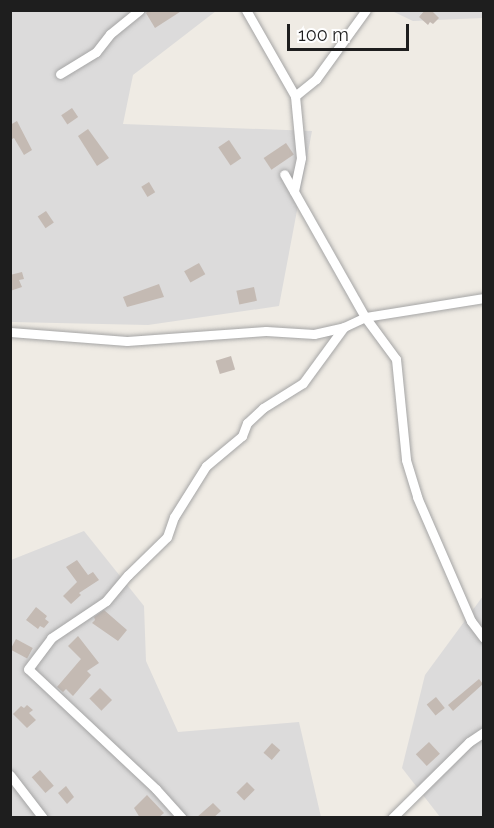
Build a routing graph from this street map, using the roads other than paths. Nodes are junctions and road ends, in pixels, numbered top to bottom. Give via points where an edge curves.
1 (140, 10) edge
2 (246, 10) edge
3 (366, 10) edge
4 (60, 74) dead end
5 (295, 96) junction
6 (284, 174) dead end
7 (294, 190) junction
8 (483, 298) edge
9 (365, 317) junction
10 (344, 327) junction
11 (10, 332) edge
12 (483, 638) edge
13 (483, 732) edge
14 (10, 775) edge
15 (43, 818) edge
16 (182, 818) edge
17 (392, 818) edge

1 - 4 street via 110,34 96,52
2 - 5 street
3 - 5 street via 316,79
5 - 7 street via 301,158
6 - 7 street
7 - 9 street
8 - 9 street
9 - 10 street
9 - 12 street via 396,359 406,460 417,497 471,621
10 - 11 street via 314,334 266,331 127,341
10 - 16 street via 303,383 263,408 247,423 242,436 206,466 174,517 167,537 106,601 51,638 28,669
13 - 17 street via 469,741
14 - 15 street

